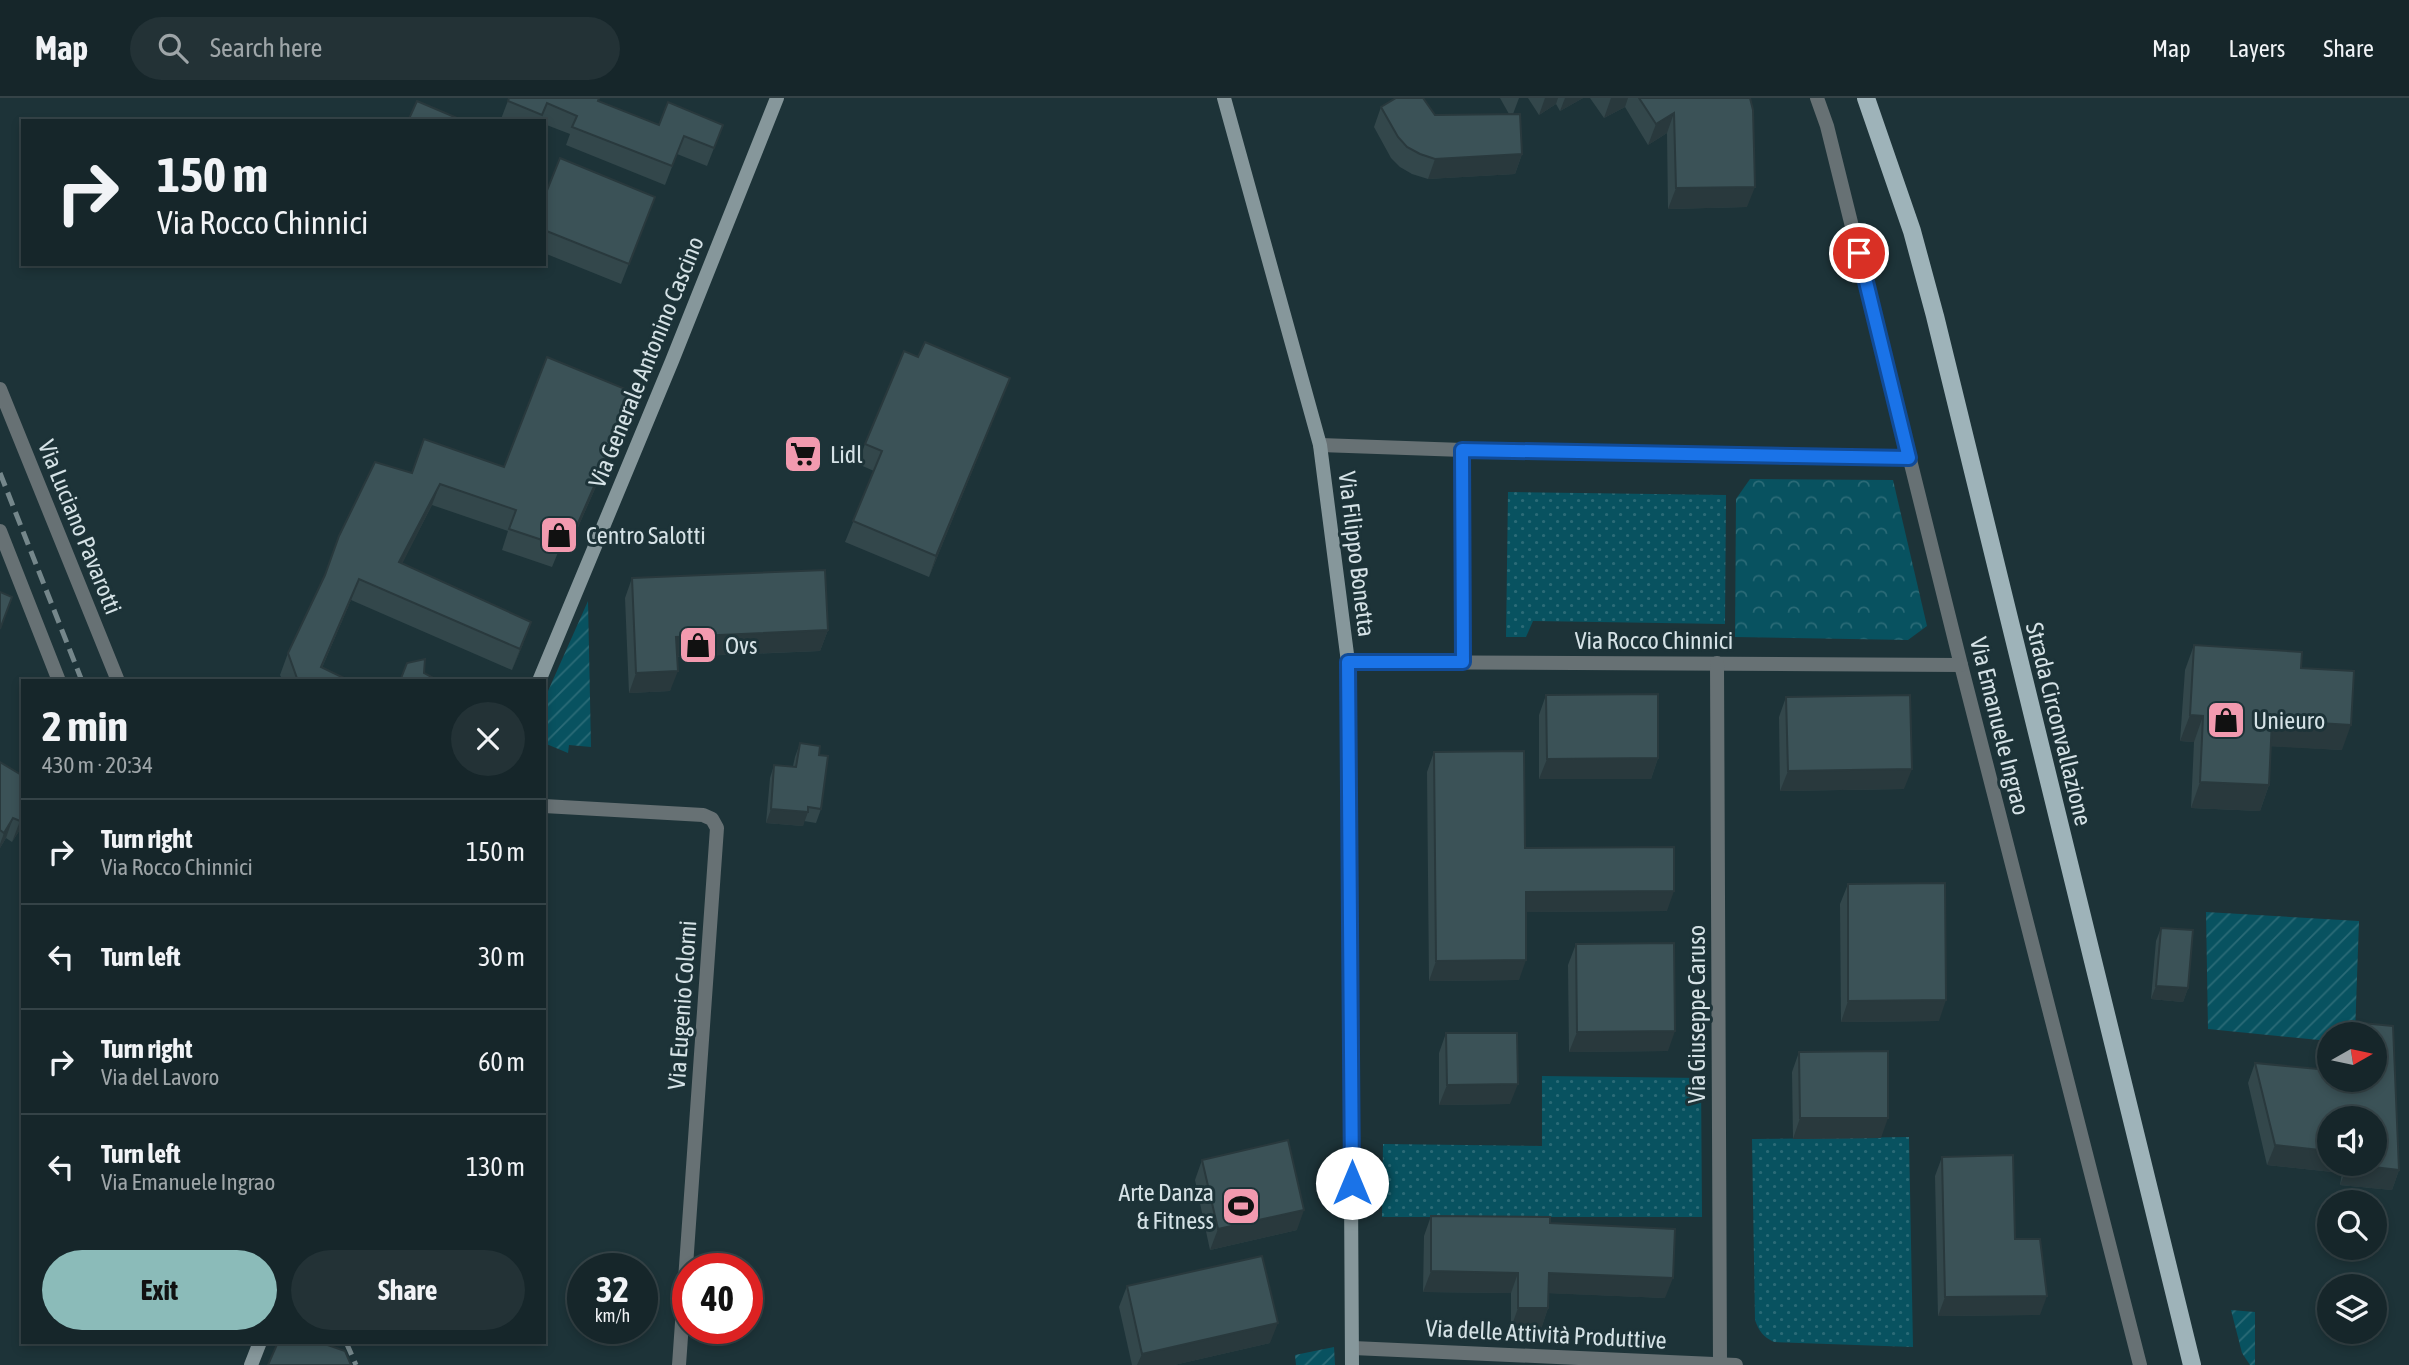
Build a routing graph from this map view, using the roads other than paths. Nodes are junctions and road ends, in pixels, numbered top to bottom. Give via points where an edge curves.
1 (777, 98) edge
2 (1224, 98) edge
3 (1817, 98) edge
4 (1866, 98) edge
5 (0, 390) edge
6 (1320, 445) junction
7 (1462, 450) junction
8 (1909, 458) junction
9 (0, 531) edge
10 (1348, 662) junction
11 (1463, 662) junction
12 (1717, 663) junction
13 (1961, 665) junction
14 (58, 679) edge
15 (117, 679) edge
16 (541, 679) edge
17 (546, 806) edge
18 (259, 1344) edge
19 (1353, 1348) junction
20 (1720, 1364) edge
21 (251, 1365) edge
22 (679, 1365) edge
23 (1352, 1365) edge
24 (1736, 1365) edge
25 (2140, 1365) edge
26 (2192, 1365) edge

1 - 16 street, Via Generale Antonino Cascino
2 - 6 street, Via Filippo Bonetta
3 - 8 street, Via Emanuele Ingrao
4 - 26 main road, Strada Circonvallazione via 1932,304
5 - 15 street, Via Luciano Pavarotti
6 - 7 street
6 - 10 street, Via Filippo Bonetta
7 - 8 street
7 - 11 street
8 - 13 street, Via Emanuele Ingrao
9 - 14 street
10 - 11 street, Via Rocco Chinnici
10 - 19 street, Via Filippo Bonetta
11 - 12 street, Via Rocco Chinnici
12 - 13 street, Via Rocco Chinnici
12 - 20 street, Via Giuseppe Caruso
13 - 25 street, Via Emanuele Ingrao
17 - 22 street, Via Eugenio Colorni via 703,815 717,828
18 - 21 street
19 - 20 street, Via delle Attività Produttive
19 - 23 street, Via Filippo Bonetta
20 - 24 street, Via delle Attività Produttive

